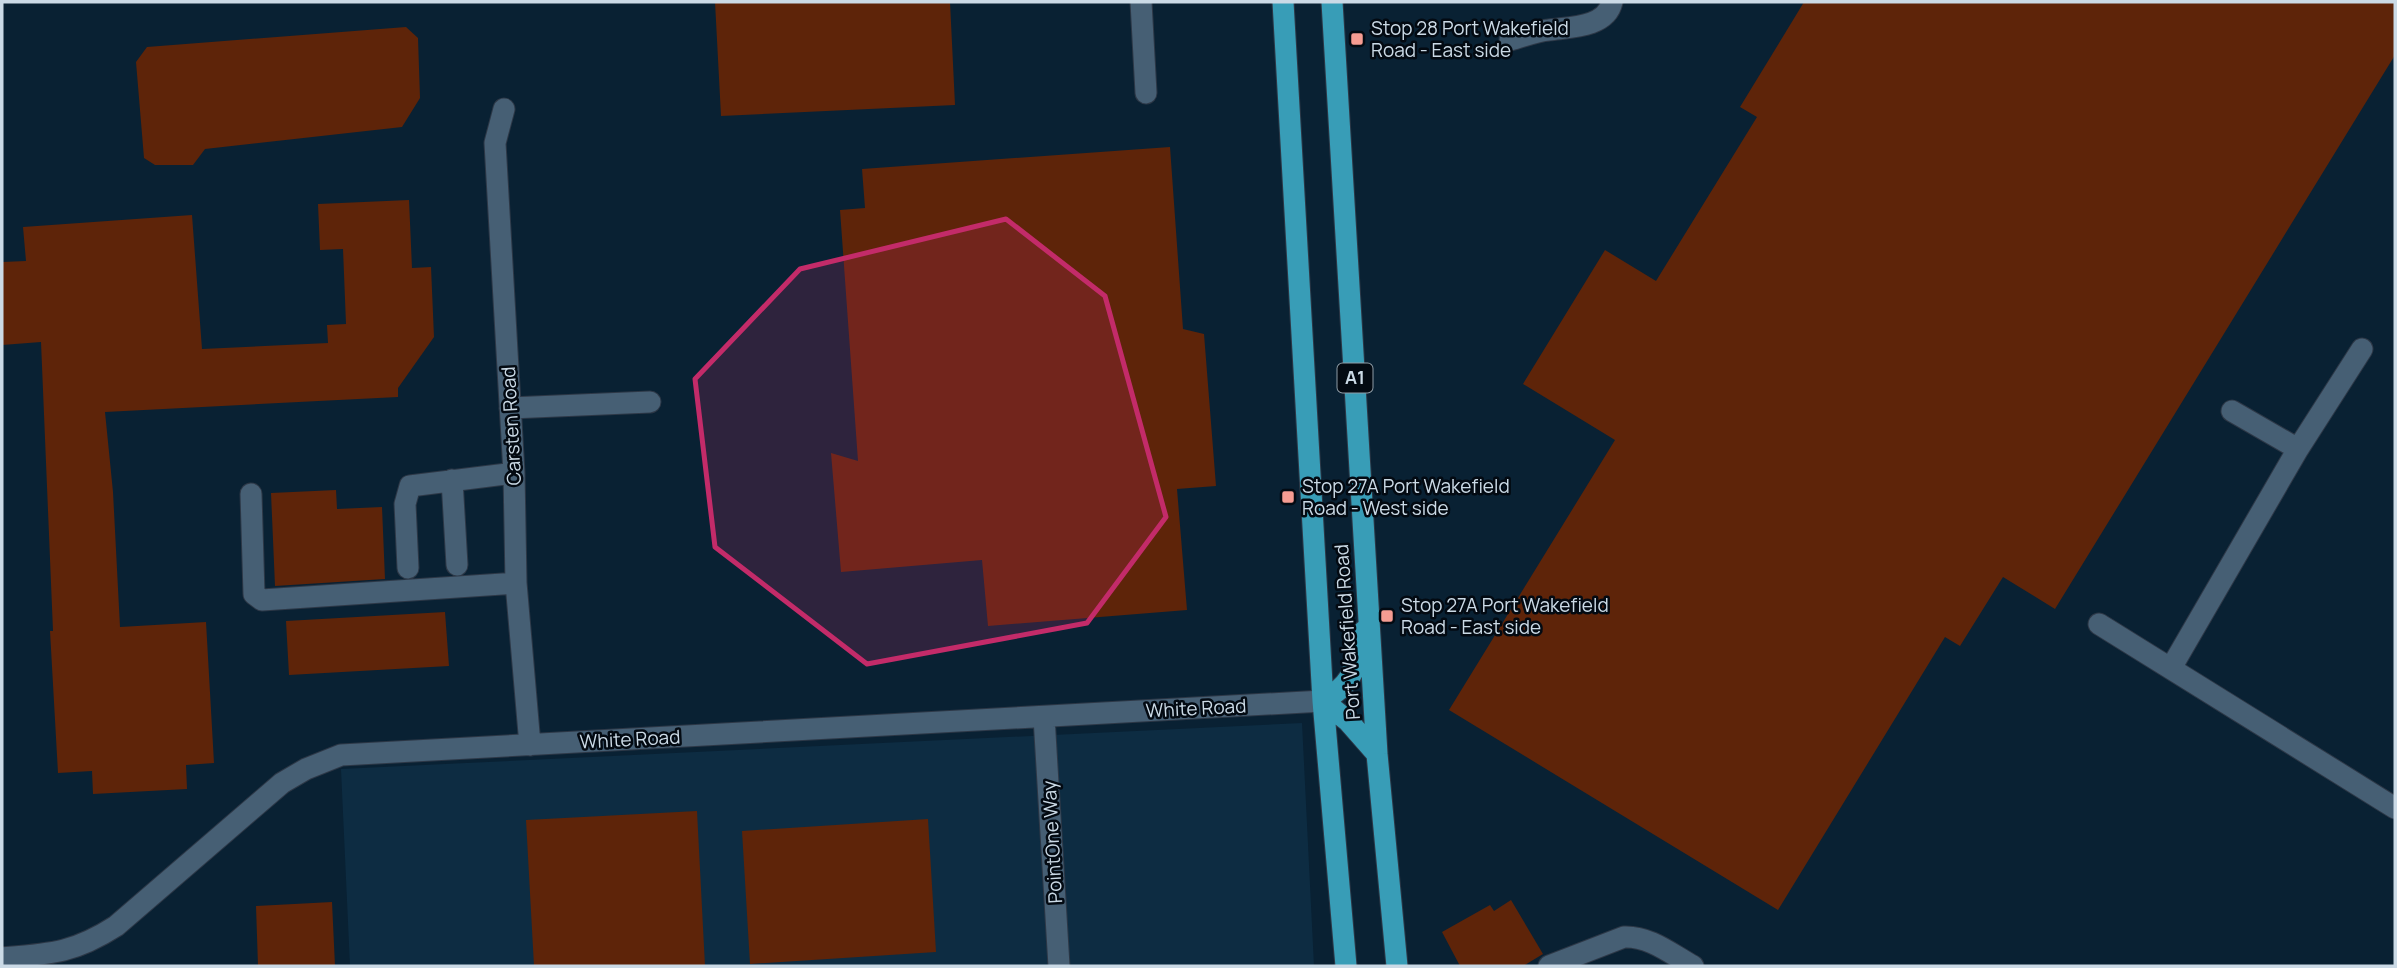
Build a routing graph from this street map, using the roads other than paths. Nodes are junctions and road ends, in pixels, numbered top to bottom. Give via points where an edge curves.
1 (1141, 2) edge
2 (1332, 2) edge
3 (1612, 2) edge
4 (1286, 8) edge
5 (1510, 40) dead end
6 (1146, 93) dead end
7 (504, 109) dead end
8 (2362, 349) dead end
9 (650, 402) dead end
10 (510, 408) junction
11 (2232, 411) dead end
12 (2298, 449) junction
13 (514, 473) junction
14 (452, 480) junction
15 (251, 494) dead end
16 (457, 565) dead end
17 (408, 568) dead end
18 (516, 583) junction
19 (1368, 614) junction
20 (2099, 624) dead end
21 (2171, 668) junction
22 (1323, 701) junction
23 (1044, 717) junction
24 (530, 745) junction
25 (1377, 754) junction
26 (2395, 808) edge
27 (2, 958) edge
28 (1059, 966) edge
29 (1346, 966) edge
30 (1397, 966) edge
31 (1549, 966) edge
32 (1693, 966) edge

1 - 6 street
2 - 19 highway, Port Wakefield Road / A1
3 - 5 street via 1611,9 1590,24
4 - 22 highway, Port Wakefield Road
7 - 10 street, Carsten Road via 495,142
8 - 12 street
9 - 10 street
10 - 13 street, Carsten Road
11 - 12 street
12 - 21 street
13 - 14 street
13 - 18 street, Carsten Road
14 - 16 street
14 - 17 street via 410,486 405,504
15 - 18 street via 254,594 262,600
18 - 24 street, Carsten Road
19 - 22 highway via 1353,676 1345,688
19 - 25 highway, Port Wakefield Road / A1
20 - 21 street
21 - 26 street
22 - 23 street, White Road
22 - 25 highway
22 - 29 highway, Port Wakefield Road
23 - 24 street, White Road
23 - 28 street, PointOne Way
24 - 27 street, White Road via 341,755 306,769 282,783 116,926 91,942 61,953
25 - 30 highway, Port Wakefield Road / A1
31 - 32 street via 1635,936

